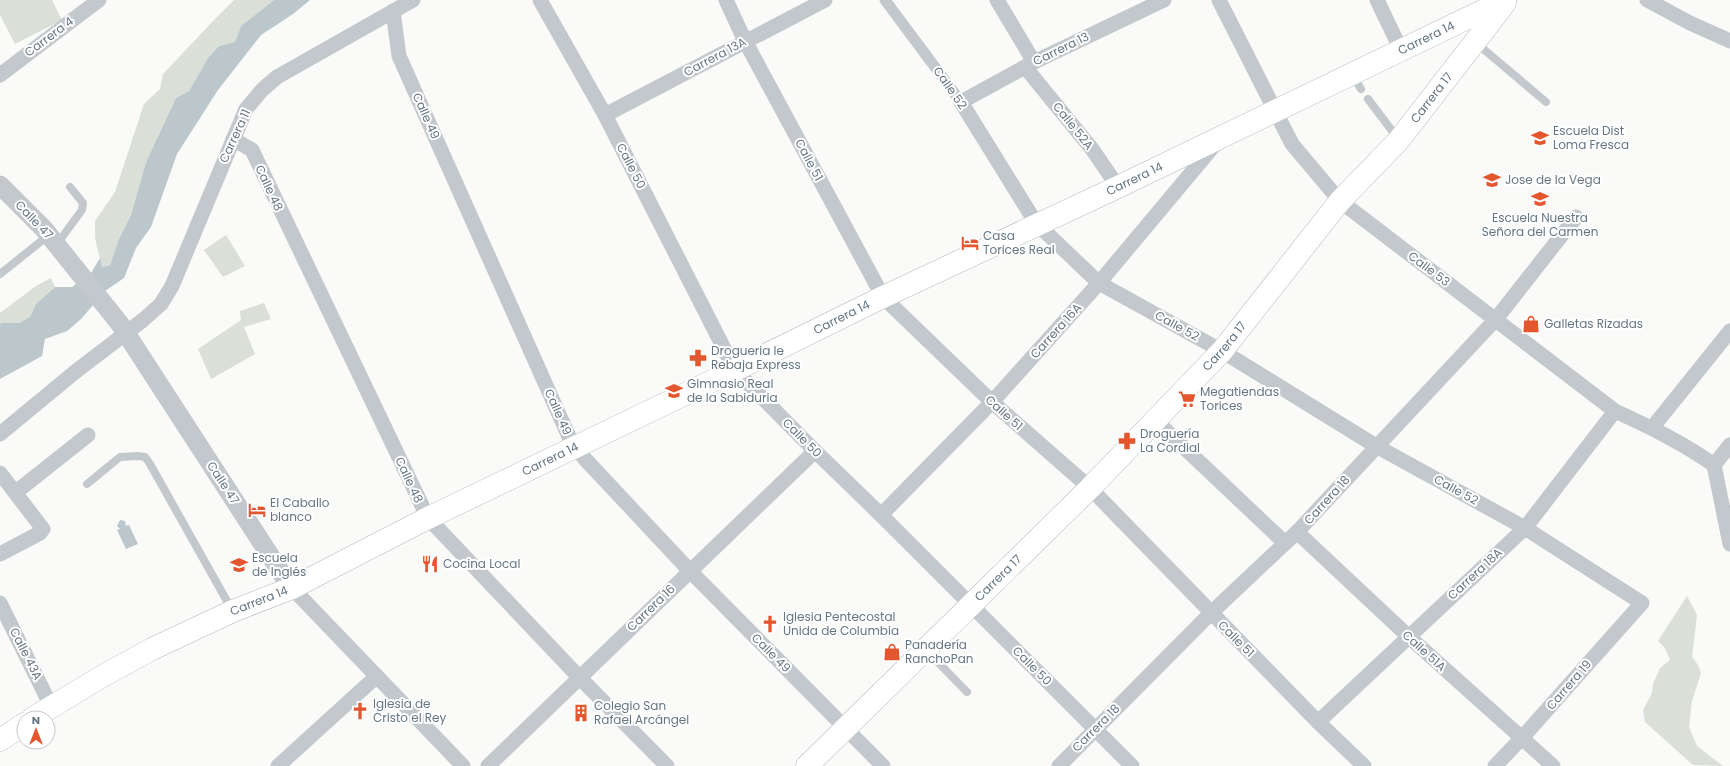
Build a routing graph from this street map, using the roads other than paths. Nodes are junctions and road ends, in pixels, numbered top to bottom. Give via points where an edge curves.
1 (99, 0) edge
2 (413, 0) edge
3 (540, 0) edge
4 (726, 0) edge
5 (825, 0) edge
6 (885, 0) edge
7 (997, 0) edge
8 (1164, 0) edge
9 (1219, 0) edge
10 (1377, 0) edge
11 (1506, 0) edge
12 (1647, 0) edge
13 (393, 11) junction
14 (745, 41) junction
15 (1730, 41) edge
16 (1475, 42) junction
17 (1401, 50) junction
18 (1029, 65) junction
19 (0, 75) edge
20 (1368, 99) dead end
21 (961, 102) junction
22 (1546, 102) dead end
23 (1275, 111) junction
24 (605, 116) junction
25 (1221, 136) junction
26 (233, 139) junction
27 (1399, 140) junction
28 (0, 185) edge
29 (70, 186) dead end
30 (1118, 186) junction
31 (1340, 201) junction
32 (1576, 217) dead end
33 (1036, 223) junction
34 (53, 239) junction
35 (0, 274) edge
36 (1099, 283) junction
37 (883, 297) junction
38 (1496, 319) junction
39 (123, 329) junction
40 (1730, 331) edge
41 (1222, 351) junction
42 (735, 370) junction
43 (992, 402) junction
44 (1615, 411) junction
45 (1155, 420) junction
46 (1652, 428) junction
47 (0, 434) edge
48 (88, 436) dead end
49 (1730, 445) edge
50 (1376, 446) junction
51 (576, 447) junction
52 (815, 451) junction
53 (1714, 465) junction
54 (0, 473) edge
55 (87, 484) dead end
56 (1090, 488) junction
57 (16, 492) junction
58 (881, 515) junction
59 (428, 518) junction
60 (1525, 528) junction
61 (1297, 532) junction
62 (1285, 543) junction
63 (1730, 544) edge
64 (0, 554) edge
65 (690, 571) junction
66 (292, 588) junction
67 (0, 603) edge
68 (1642, 603) joint
69 (971, 604) junction
70 (233, 611) junction
71 (1211, 613) junction
72 (1408, 636) junction
73 (925, 650) junction
74 (377, 676) junction
75 (579, 678) junction
76 (967, 692) dead end
77 (51, 706) junction
78 (45, 710) edge
79 (1318, 722) junction
80 (845, 728) junction
81 (16, 729) edge
82 (1094, 729) junction
83 (1521, 739) junction
84 (0, 740) edge
85 (278, 766) edge
86 (463, 766) edge
87 (488, 766) edge
88 (668, 766) edge
89 (807, 766) edge
90 (883, 766) edge
91 (1059, 766) edge
92 (1132, 766) edge
93 (1364, 766) edge
94 (1495, 766) edge
95 (1553, 766) edge

1 - 19 street, Carrera 4
2 - 13 street, Carrera 11
3 - 24 street, Calle 50
4 - 14 street, Calle 51
5 - 14 street, Carrera 13A
6 - 21 street, Calle 52
7 - 18 street, Calle 52A
8 - 18 street, Carrera 13
9 - 23 street, Calle 53
10 - 17 street
11 - 16 main road, Carrera 17
11 - 17 main road, Carrera 14
12 - 15 street
13 - 26 street, Carrera 11 via 277,77 246,109
13 - 51 street, Calle 49 via 399,56 566,432
14 - 24 street, Carrera 13A
14 - 37 street, Calle 51
16 - 22 lane
16 - 27 main road, Carrera 17
17 - 23 main road, Carrera 14 via 1356,82
18 - 21 street, Carrera 13
18 - 30 street, Calle 52A
20 - 27 lane
21 - 33 street, Calle 52
23 - 25 main road, Carrera 14
23 - 31 street, Calle 53 via 1292,144
24 - 42 street, Calle 50
25 - 30 main road, Carrera 14
25 - 36 street, Carrera 16A
26 - 39 street, Carrera 11 via 172,286 161,304
26 - 59 street, Calle 48 via 252,150
27 - 31 main road, Carrera 17
28 - 34 street, Calle 47
29 - 34 lane via 82,203 82,210
30 - 33 main road, Carrera 14
31 - 38 street, Calle 53
31 - 41 main road, Carrera 17
32 - 38 street, Carrera 18
33 - 36 street, Calle 52
33 - 37 main road, Carrera 14
34 - 35 lane
34 - 39 street, Calle 47
36 - 41 street, Calle 52
36 - 43 street, Carrera 16A
37 - 42 main road, Carrera 14
37 - 43 street, Calle 51
38 - 44 street, Calle 53
38 - 50 street, Carrera 18
39 - 47 street, Carrera 11
39 - 66 street, Calle 47
40 - 46 street
41 - 45 main road, Carrera 17
41 - 50 street, Calle 52
42 - 51 main road, Carrera 14
42 - 52 street, Calle 50
43 - 56 street, Calle 51
43 - 58 street, Carrera 16A
44 - 46 street, Calle 53
44 - 60 street, Carrera 18A
45 - 56 main road, Carrera 17
45 - 62 street
46 - 53 street, Calle 53
48 - 57 street
49 - 53 street
50 - 60 street, Calle 52
50 - 61 street, Carrera 18
51 - 59 main road, Carrera 14
51 - 65 street, Calle 49
52 - 58 street, Calle 50
52 - 65 street, Carrera 16
53 - 63 street
54 - 57 street
55 - 70 lane via 120,457 145,457
56 - 69 main road, Carrera 17
56 - 71 street, Calle 51
57 - 64 street via 43,529
58 - 69 street, Calle 50
59 - 66 main road, Carrera 14
59 - 75 street, Calle 48
60 - 68 street, Calle 52
60 - 72 street, Carrera 18A
61 - 62 street, Carrera 18
61 - 72 street, Calle 51A
62 - 71 street, Carrera 18
65 - 75 street, Carrera 16
65 - 80 street, Calle 49
66 - 70 main road, Carrera 14
66 - 74 street, Calle 47
67 - 77 street, Calle 43A
68 - 83 street, Carrera 19
69 - 73 main road, Carrera 17
69 - 82 street, Calle 50
70 - 77 main road, Carrera 14 via 152,649
71 - 79 street, Calle 51
71 - 82 street, Carrera 18
72 - 79 street, Carrera 18A
72 - 83 street, Calle 51A
73 - 76 lane
73 - 80 main road, Carrera 17
74 - 85 street
74 - 86 street, Calle 47
75 - 87 street, Carrera 16
75 - 88 street, Calle 48
77 - 78 main road, Carrera 14
79 - 93 street, Calle 51
80 - 89 main road, Carrera 17
80 - 90 street, Calle 49
81 - 84 main road
82 - 91 street, Carrera 18
82 - 92 street, Calle 50
83 - 94 street, Carrera 19
83 - 95 street, Calle 51A

